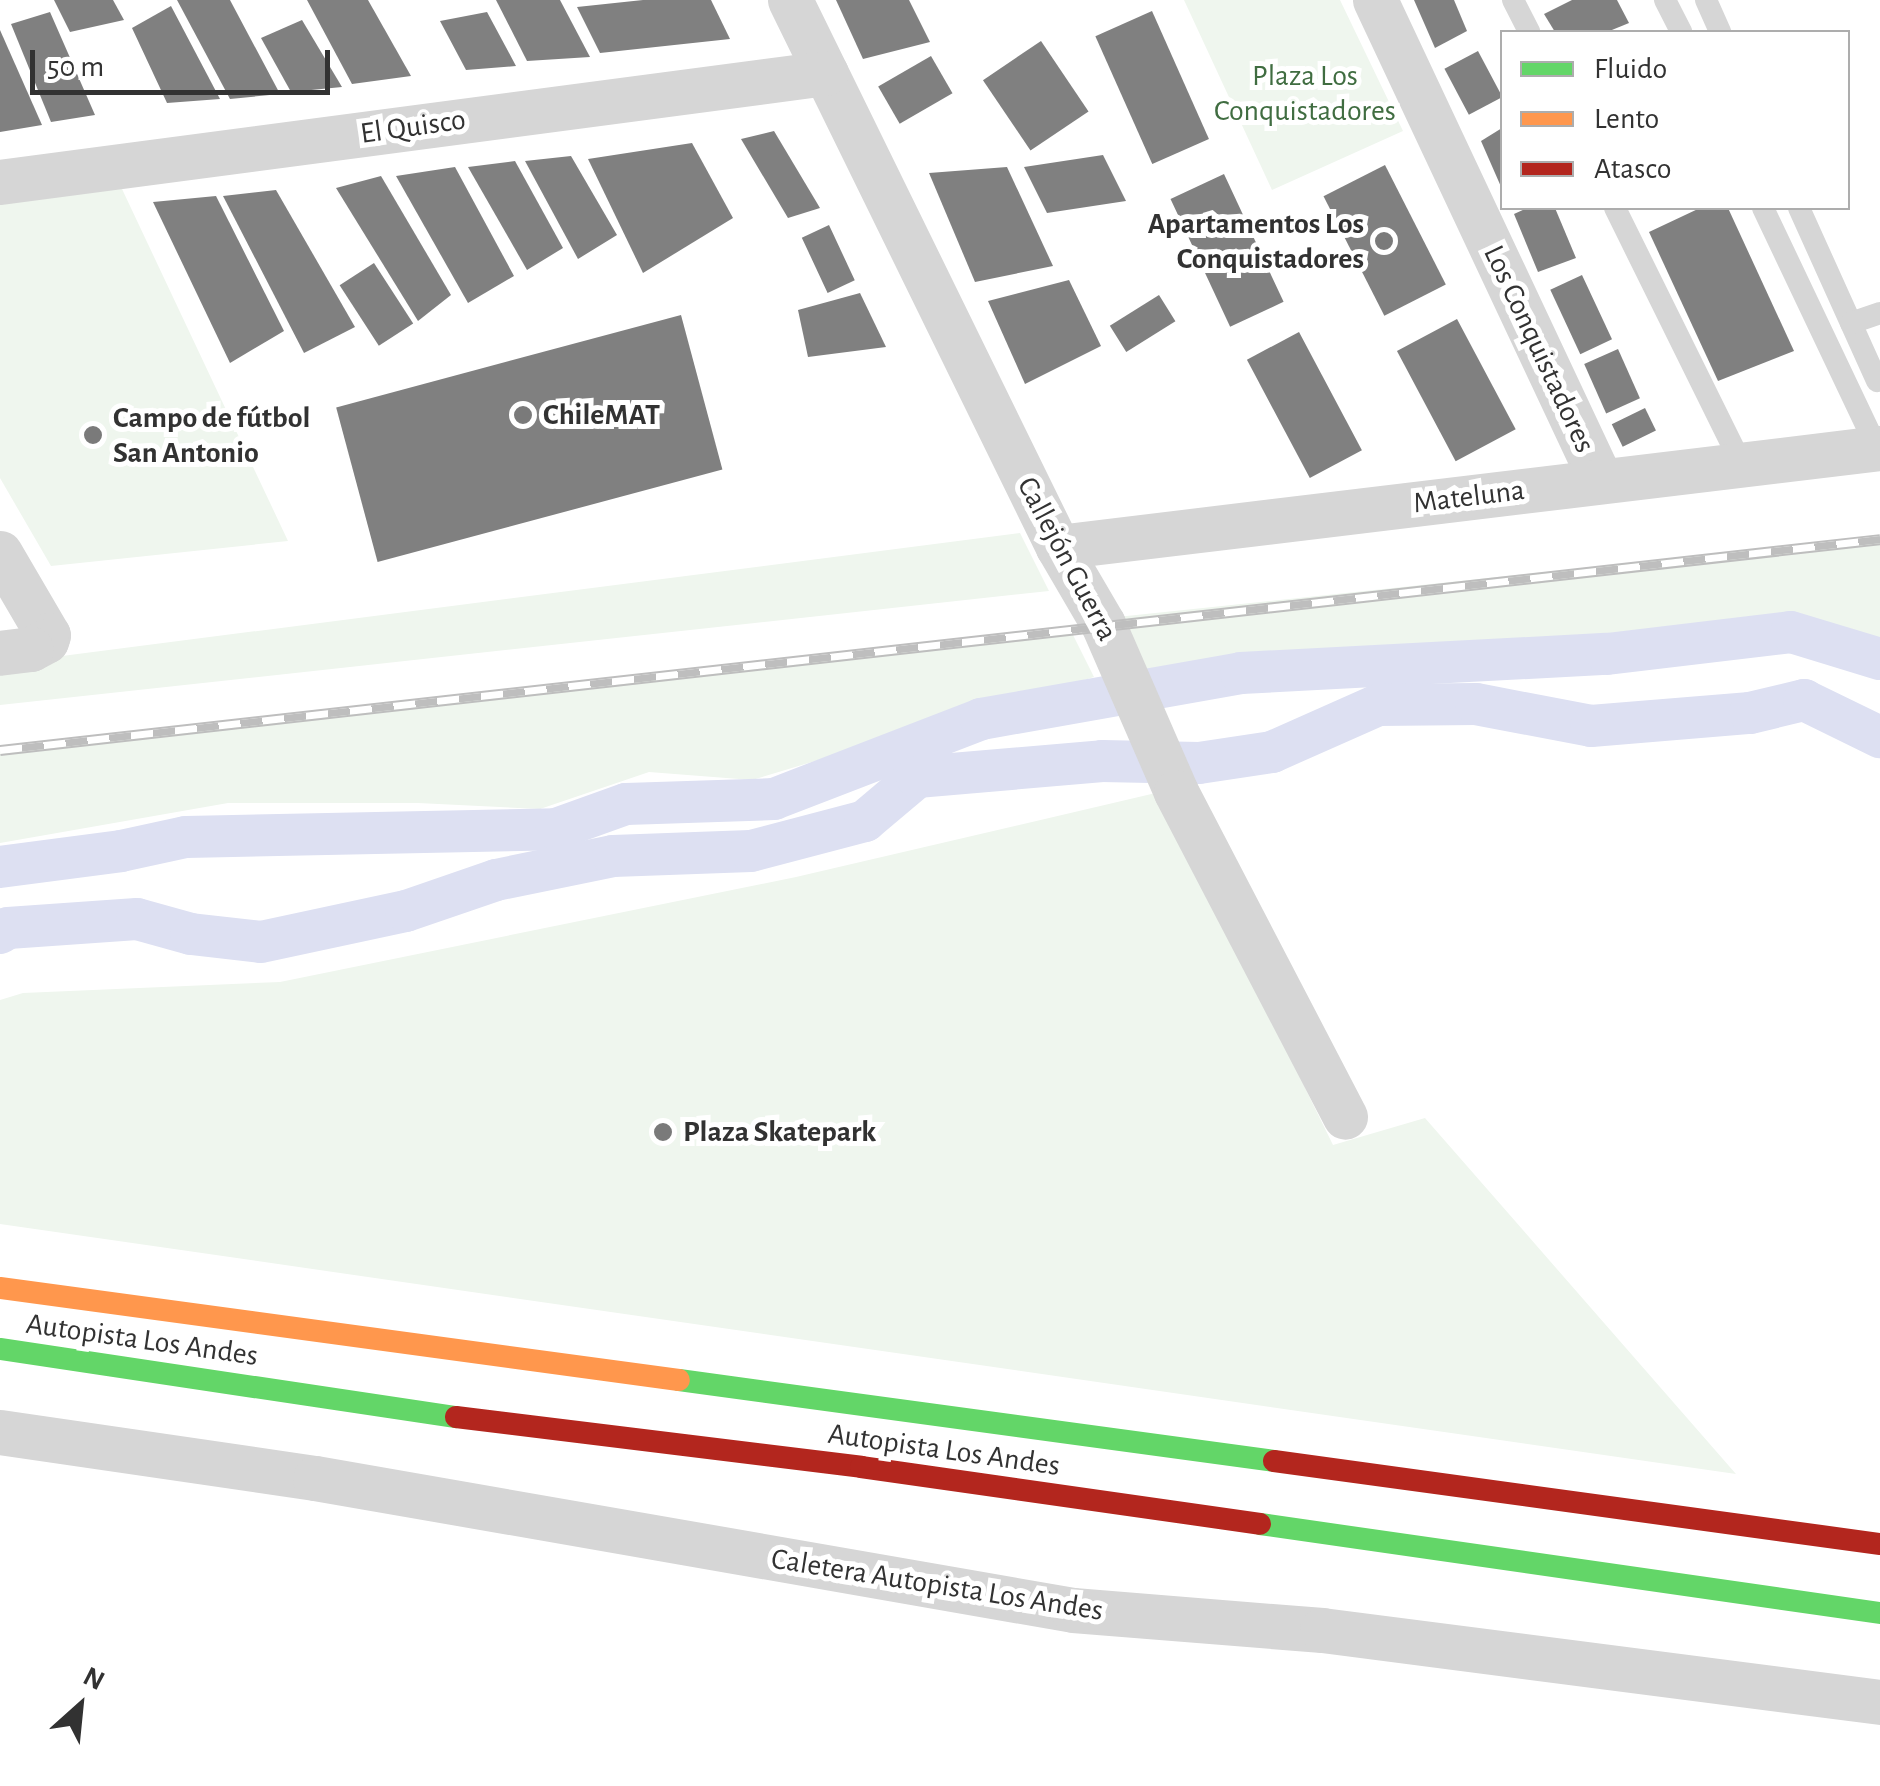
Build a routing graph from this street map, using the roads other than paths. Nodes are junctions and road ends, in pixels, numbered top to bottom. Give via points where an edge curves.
1 (790, 0) edge
2 (1375, 0) edge
3 (1513, 0) edge
4 (1665, 0) edge
5 (1706, 0) edge
6 (1528, 30) edge
7 (1680, 30) edge
8 (1719, 30) edge
9 (826, 72) junction
10 (0, 182) edge
11 (1617, 210) edge
12 (1765, 210) edge
13 (1800, 210) edge
14 (1880, 313) edge
15 (1850, 323) junction
16 (1877, 382) dead end
17 (1879, 448) edge
18 (1742, 465) junction
19 (1601, 482) junction
20 (1058, 546) junction
21 (0, 553) edge
22 (0, 653) edge
23 (1344, 1117) dead end
24 (0, 1288) edge
25 (0, 1350) edge
26 (0, 1432) edge
27 (1880, 1544) edge
28 (1880, 1613) edge
29 (1880, 1702) edge

1 - 9 street, Callejón Guerra
2 - 19 street, Los Conquistadores
3 - 6 lane
4 - 7 lane
5 - 8 lane
9 - 10 street, El Quisco
9 - 20 street, Callejón Guerra
11 - 18 lane
12 - 17 lane
13 - 15 lane
14 - 15 lane
15 - 16 lane
17 - 18 street, Mateluna
18 - 19 street, Mateluna
19 - 20 street, Mateluna
20 - 23 street, Callejón Guerra
21 - 22 street via 48,635 31,649
24 - 27 highway, Autopista Los Andes
25 - 28 highway, Autopista Los Andes
26 - 29 street, Caletera Autopista Los Andes via 315,1478 1073,1610 1322,1630

